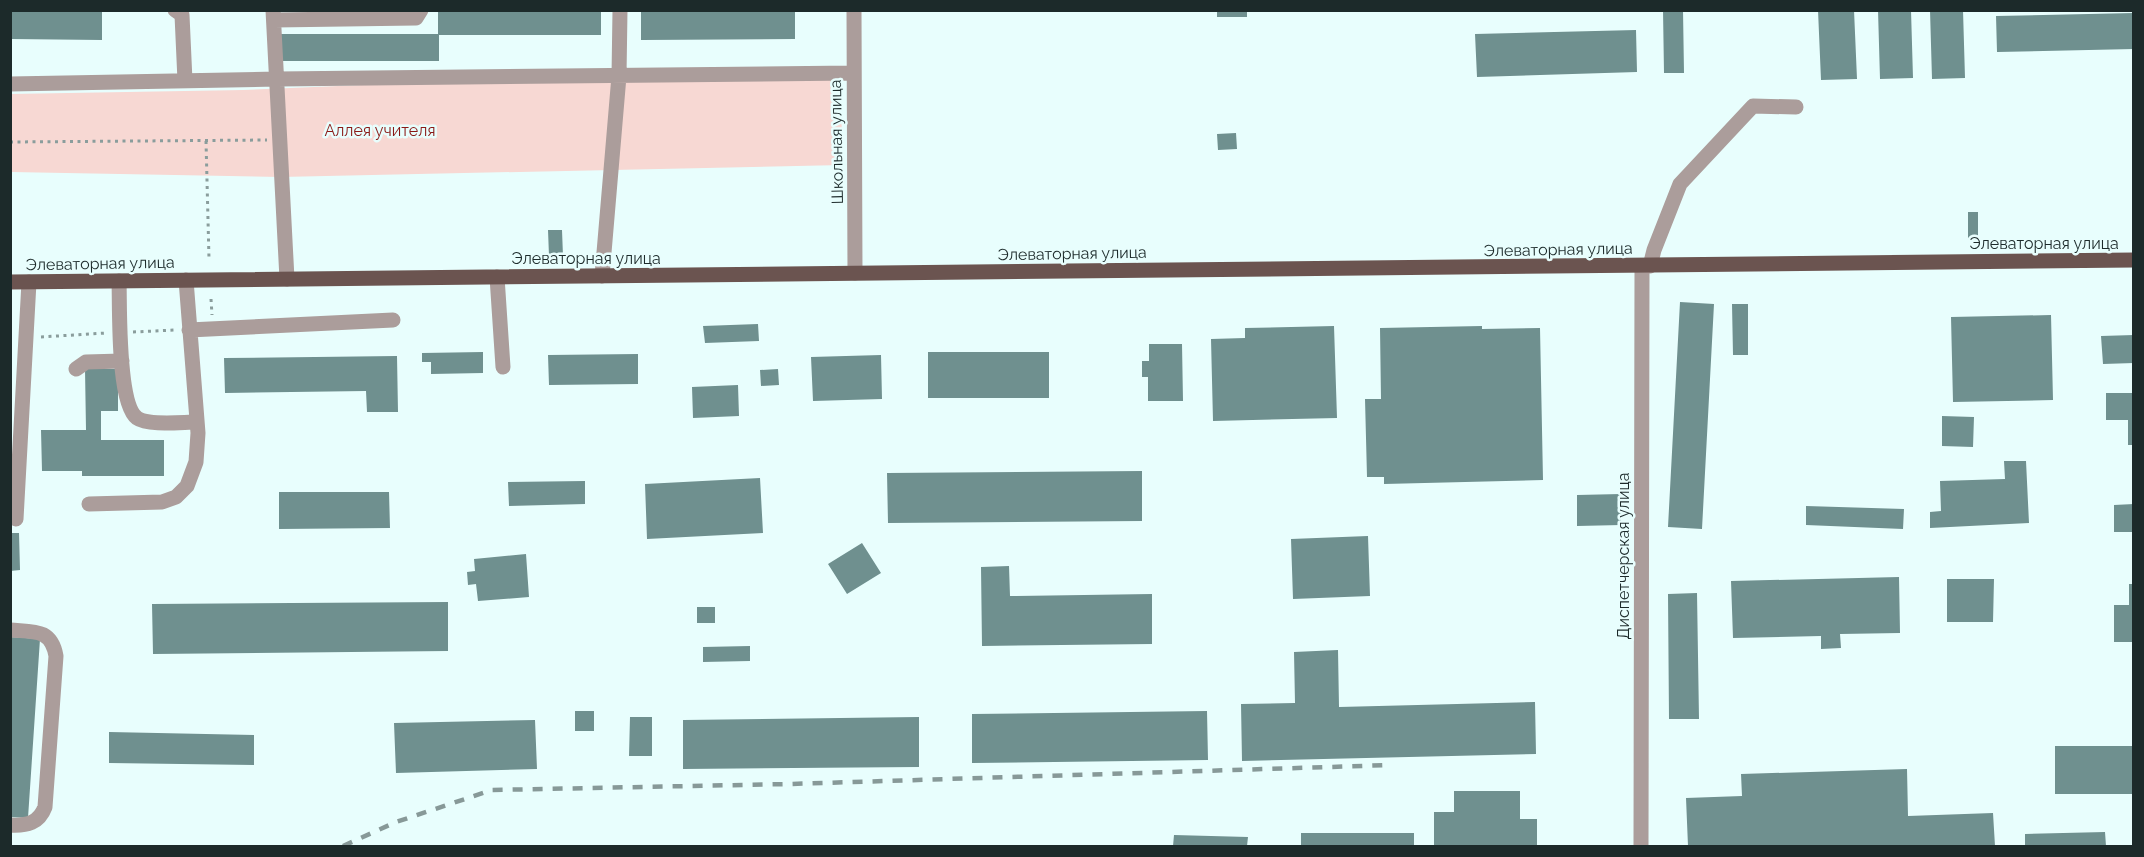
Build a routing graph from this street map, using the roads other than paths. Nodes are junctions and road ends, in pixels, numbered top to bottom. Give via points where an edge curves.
1 (421, 10) edge
2 (620, 10) edge
3 (854, 10) edge
4 (180, 12) edge
5 (274, 15) edge
6 (853, 73) junction
7 (619, 76) junction
8 (277, 79) junction
9 (185, 81) junction
10 (10, 84) edge
11 (1796, 107) dead end
12 (2133, 260) edge
13 (1646, 266) junction
14 (855, 273) junction
15 (602, 276) junction
16 (497, 277) junction
17 (287, 279) junction
18 (186, 280) junction
19 (119, 281) junction
20 (10, 282) edge
21 (29, 282) junction
22 (393, 320) dead end
23 (189, 330) junction
24 (122, 361) junction
25 (503, 367) dead end
26 (76, 369) dead end
27 (197, 422) junction
28 (89, 504) dead end
29 (15, 519) dead end
30 (10, 630) edge
31 (10, 825) edge
32 (1641, 846) edge

1 - 5 street via 416,18
2 - 7 street
3 - 6 street, Школьная улица
4 - 9 street
5 - 8 street
6 - 7 street
6 - 14 street, Школьная улица
7 - 8 street
7 - 15 street
8 - 9 street
8 - 17 street
9 - 10 street
11 - 13 street, Диспетчерская улица via 1753,106 1680,184
12 - 13 main road, Элеваторная улица
13 - 14 main road, Элеваторная улица
13 - 32 street, Диспетчерская улица
14 - 15 main road, Элеваторная улица
15 - 16 main road, Элеваторная улица
16 - 17 main road, Элеваторная улица
16 - 25 street
17 - 18 main road, Элеваторная улица
18 - 19 main road, Элеваторная улица
18 - 23 street
19 - 21 main road, Элеваторная улица
19 - 24 street
20 - 21 main road, Элеваторная улица
21 - 29 street
22 - 23 street
23 - 27 street
24 - 26 street via 86,362
24 - 27 street via 125,394 138,419
27 - 28 street via 196,462 187,486 176,497 162,502
30 - 31 street via 46,635 56,656 45,807 31,824

